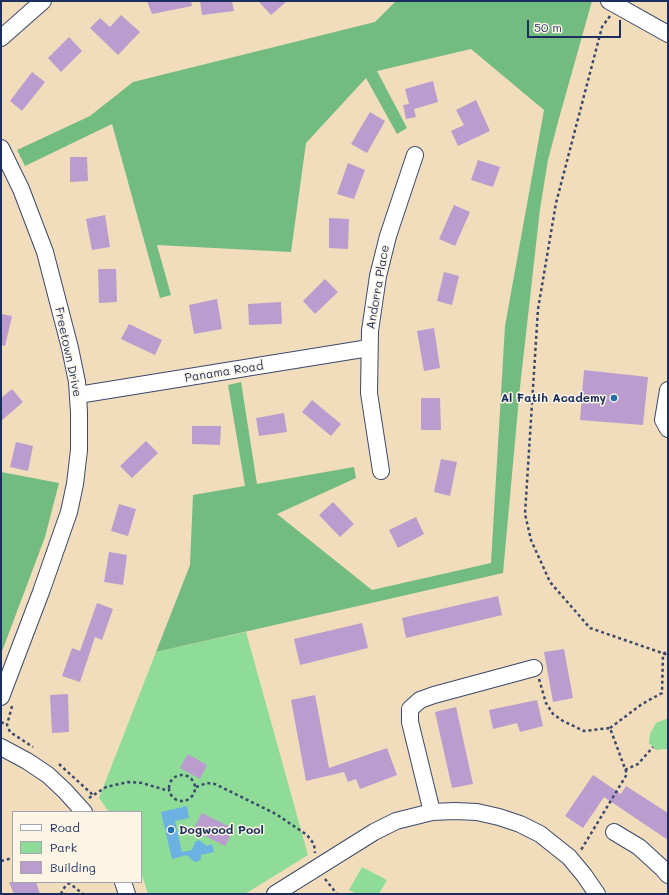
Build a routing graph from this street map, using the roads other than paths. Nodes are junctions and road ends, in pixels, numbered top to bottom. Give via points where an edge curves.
1 (43, 1) edge
2 (613, 3) edge
3 (668, 34) edge
4 (1, 38) edge
5 (1, 148) edge
6 (414, 155) dead end
7 (369, 348) junction
8 (668, 390) edge
9 (78, 395) junction
10 (668, 429) edge
11 (381, 471) dead end
12 (534, 668) road end
13 (1, 697) edge
14 (1, 747) edge
15 (82, 809) edge
16 (432, 812) junction
17 (614, 832) dead end
18 (668, 876) edge
19 (123, 883) edge
20 (127, 894) edge
21 (275, 894) edge
22 (597, 894) edge

1 - 4 street
2 - 3 street
5 - 9 street, Freetown Drive via 21,189 45,252 70,348
6 - 7 street, Andorra Place via 378,276
7 - 9 street, Panama Road
7 - 11 street, Andorra Place via 370,393
8 - 10 street via 663,420
9 - 13 street, Freetown Drive via 79,450 69,512
12 - 16 street via 434,695 420,700 410,709 410,722
14 - 15 street via 48,775
16 - 21 street via 410,816 374,832
16 - 22 street via 477,812 499,817 540,834 573,862
17 - 18 street via 639,847
19 - 20 street

